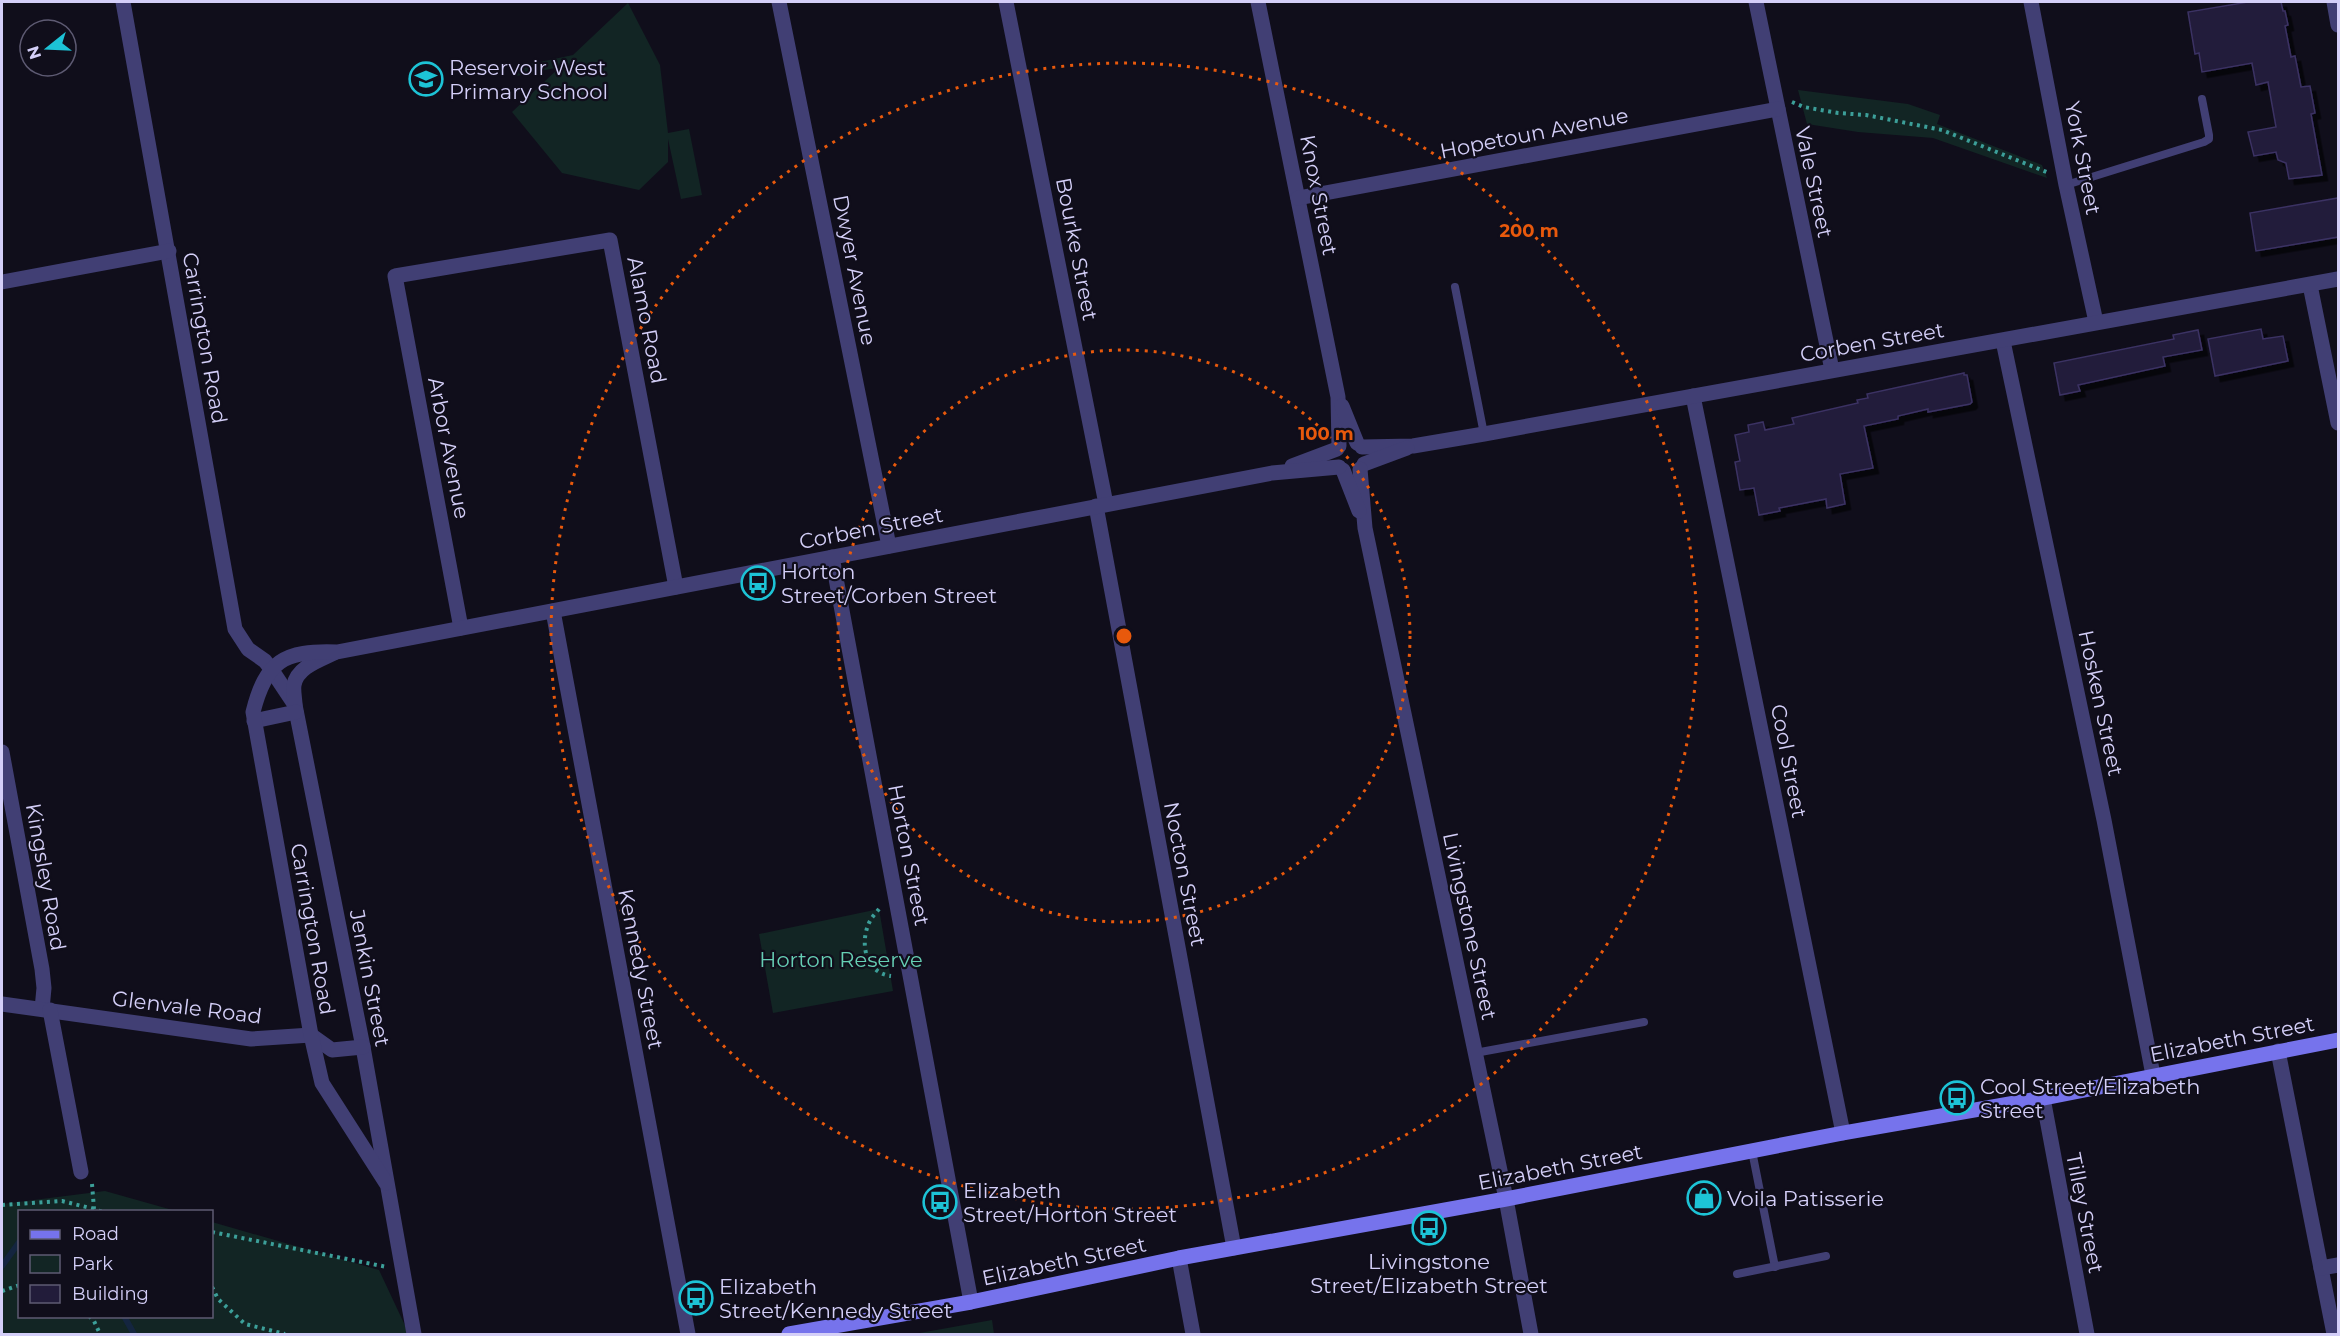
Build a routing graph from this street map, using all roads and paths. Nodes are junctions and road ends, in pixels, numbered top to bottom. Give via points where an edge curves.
1 (123, 2) edge
2 (779, 2) edge
3 (1006, 2) edge
4 (1258, 2) edge
5 (1756, 2) edge
6 (2031, 2) edge
7 (2334, 2) edge
8 (2338, 25) edge
9 (2202, 99) dead end
10 (1777, 102) junction
11 (2066, 181) junction
12 (1298, 198) junction
13 (169, 251) junction
14 (395, 276) joint
15 (2338, 279) edge
16 (2, 282) edge
17 (2310, 285) junction
18 (1455, 287) dead end
19 (2096, 322) junction
20 (2003, 341) junction
21 (1832, 370) junction
22 (1693, 396) junction
23 (1338, 398) junction
24 (2338, 423) edge
25 (1484, 434) junction
26 (1359, 445) junction
27 (1413, 446) junction
28 (1338, 448) junction
29 (1362, 466) junction
30 (1341, 469) junction
31 (1272, 473) junction
32 (1101, 505) junction
33 (1365, 528) junction
34 (889, 546) junction
35 (832, 557) junction
36 (676, 587) junction
37 (553, 611) junction
38 (461, 628) junction
39 (337, 652) junction
40 (272, 669) junction
41 (296, 708) junction
42 (254, 721) junction
43 (2, 752) edge
44 (879, 909) dead end
45 (891, 976) dead end
46 (2, 1004) edge
47 (46, 1010) junction
48 (1644, 1022) dead end
49 (311, 1035) junction
50 (2338, 1040) edge
51 (363, 1047) junction
52 (2278, 1051) junction
53 (1475, 1053) junction
54 (2153, 1076) junction
55 (2043, 1098) junction
56 (1843, 1133) junction
57 (1752, 1151) junction
58 (81, 1172) dead end
59 (386, 1183) junction
60 (1506, 1199) junction
61 (2, 1205) edge
62 (93, 1209) dead end
63 (213, 1232) edge
64 (1234, 1248) junction
65 (1826, 1256) dead end
66 (1179, 1258) junction
67 (2338, 1265) edge
68 (1775, 1267) junction
69 (2321, 1268) junction
70 (404, 1270) junction
71 (1737, 1274) dead end
72 (18, 1286) edge
73 (213, 1289) edge
74 (2, 1291) edge
75 (971, 1302) junction
76 (90, 1318) edge
77 (2082, 1334) edge
78 (100, 1335) edge
79 (285, 1335) edge
80 (414, 1335) edge
81 (688, 1335) edge
82 (789, 1335) edge
83 (1193, 1335) edge
84 (1531, 1335) edge
85 (2334, 1335) edge

1 - 13 street, Carrington Road
2 - 34 street, Dwyer Avenue
3 - 32 street, Bourke Street
4 - 12 street, Knox Street
5 - 10 street, Vale Street
6 - 11 street, York Street
7 - 8 street
9 - 11 lane via 2209,139
10 - 11 path via 1942,129
10 - 12 street, Hopetoun Avenue
10 - 21 street, Vale Street
11 - 19 street, York Street
12 - 23 street, Knox Street
13 - 16 street
13 - 40 street, Carrington Road via 235,629 248,649
14 - 36 street, Alamo Road via 610,240
14 - 38 street, Arbor Avenue
15 - 17 street, Corben Street
17 - 19 street, Corben Street
17 - 24 street
18 - 25 lane
19 - 20 street, Corben Street
20 - 21 street, Corben Street
20 - 54 street, Hosken Street via 2104,820
21 - 22 street, Corben Street
22 - 25 street, Corben Street
22 - 56 street, Cool Street
23 - 26 street, Knox Street
23 - 28 street, Knox Street
25 - 27 street, Corben Street
26 - 27 street, Corben Street
26 - 28 street via 1347,442
26 - 29 street via 1366,455
27 - 29 street, Corben Street
28 - 30 street via 1335,458
28 - 31 street, Corben Street
29 - 30 street via 1352,472
29 - 33 street, Livingstone Street
30 - 31 street, Corben Street
30 - 33 street, Livingstone Street
31 - 32 street, Corben Street
32 - 34 street, Corben Street
32 - 64 street, Nocton Street
33 - 53 street, Livingstone Street
34 - 35 street, Corben Street
35 - 36 street, Corben Street
35 - 75 street, Horton Street
36 - 37 street, Corben Street
37 - 38 street, Corben Street
37 - 81 street, Kennedy Street
38 - 39 street, Corben Street
39 - 40 street via 314,651 294,656
39 - 41 street, Jenkin Street via 299,675 294,685
40 - 41 street, Carrington Road
40 - 42 street, Carrington Road via 259,688
41 - 42 street
41 - 51 street, Jenkin Street
42 - 49 street, Carrington Road
43 - 47 street, Kingsley Road
44 - 45 path via 869,922 865,949 868,962 876,971
46 - 47 street, Glenvale Road
47 - 49 street, Glenvale Road via 251,1039
47 - 58 street, Kingsley Road
48 - 53 lane
49 - 51 street via 332,1050
49 - 59 street, Carrington Road via 322,1083
50 - 52 street, Elizabeth Street
51 - 59 street, Jenkin Street
52 - 54 street, Elizabeth Street
52 - 69 street
53 - 60 street, Livingstone Street
54 - 55 street, Elizabeth Street
55 - 56 street, Elizabeth Street
55 - 77 street, Tilley Street
56 - 57 street, Elizabeth Street
57 - 60 street, Elizabeth Street
57 - 68 lane
59 - 70 street, Jenkin Street
60 - 64 street, Elizabeth Street
60 - 84 street, Livingstone Street
61 - 62 path via 62,1201
63 - 70 path
64 - 66 street, Elizabeth Street
65 - 68 lane
66 - 75 street, Elizabeth Street
66 - 83 street
67 - 69 street
68 - 71 lane
69 - 85 street
70 - 80 street, Jenkin Street
72 - 74 path
73 - 79 path via 218,1299 245,1324
75 - 82 street, Elizabeth Street
76 - 78 path

